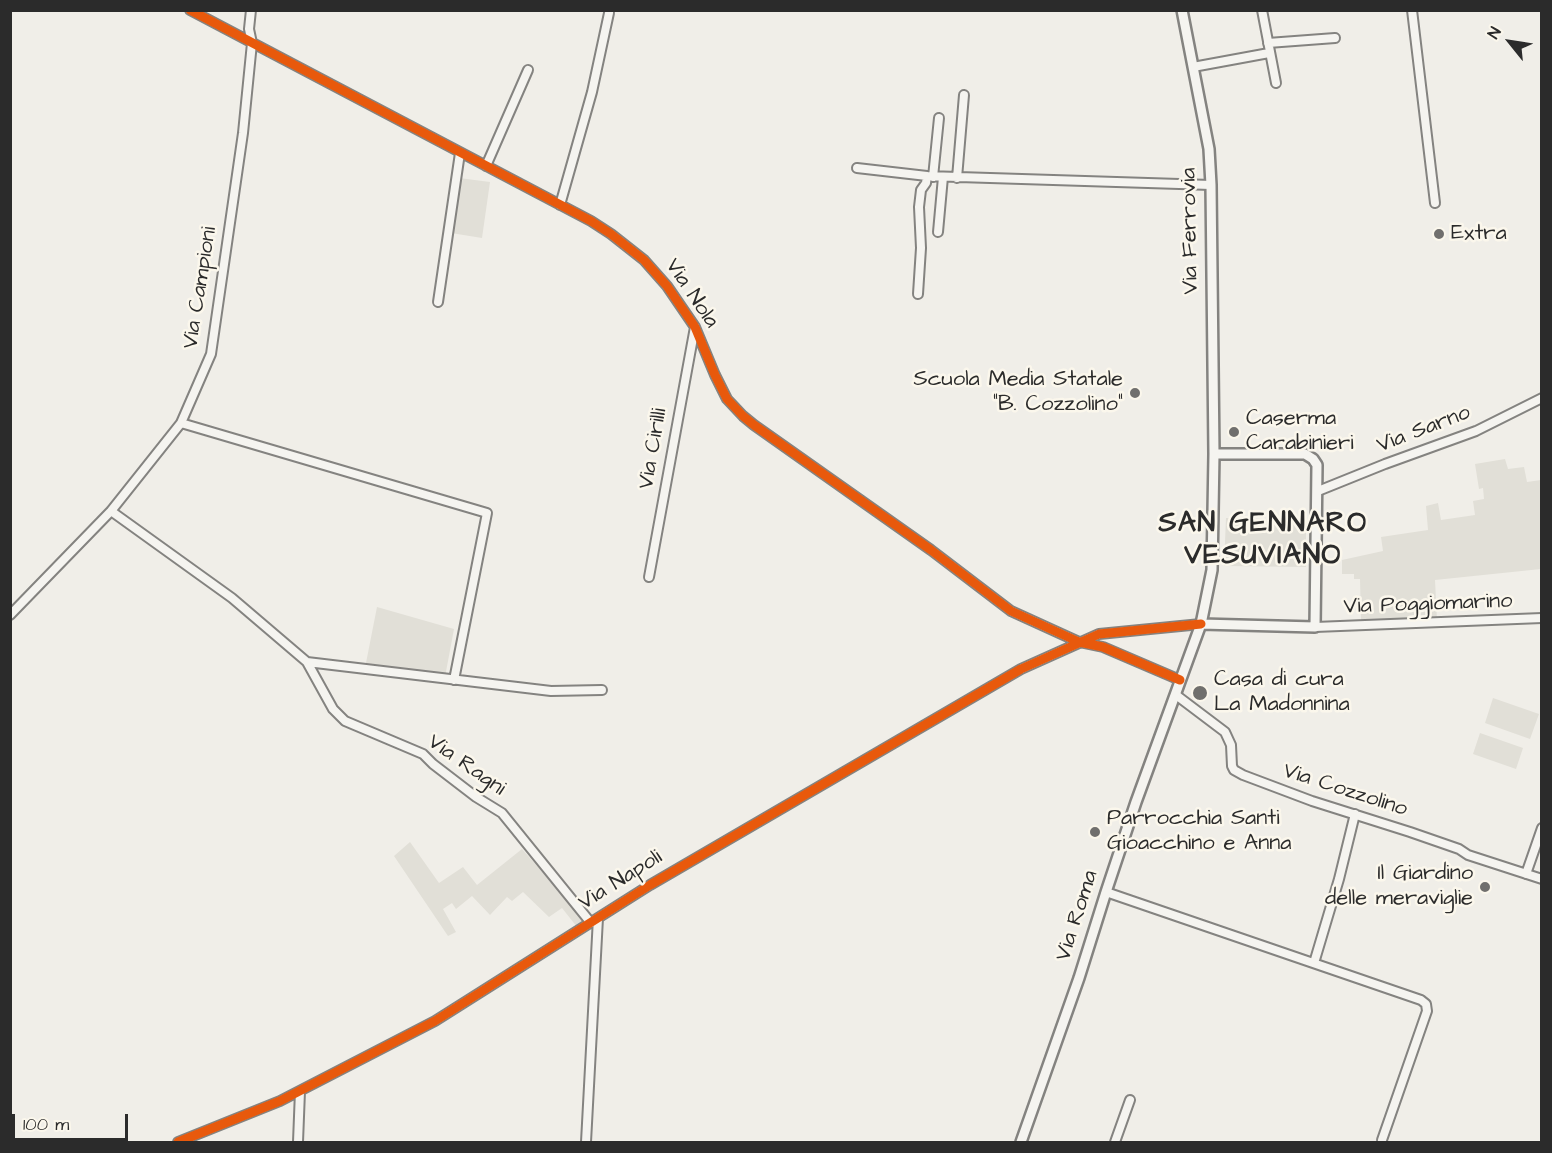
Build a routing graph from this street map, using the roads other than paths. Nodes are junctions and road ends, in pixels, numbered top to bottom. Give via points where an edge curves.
1 (190, 10) edge
2 (251, 10) edge
3 (1182, 10) edge
4 (1262, 10) edge
5 (1412, 10) edge
6 (609, 13) dead end
7 (1335, 38) dead end
8 (252, 43) junction
9 (1268, 43) junction
10 (1269, 53) junction
11 (1193, 67) junction
12 (528, 70) dead end
13 (1276, 83) dead end
14 (964, 95) dead end
15 (939, 118) dead end
16 (460, 153) junction
17 (486, 166) junction
18 (857, 168) dead end
19 (930, 176) junction
20 (943, 177) junction
21 (957, 178) junction
22 (1211, 185) junction
23 (1435, 203) dead end
24 (560, 205) junction
25 (938, 232) dead end
26 (918, 294) dead end
27 (438, 302) dead end
28 (695, 327) junction
29 (1542, 398) edge
30 (181, 423) junction
31 (1214, 454) junction
32 (1318, 491) junction
33 (111, 511) junction
34 (649, 577) dead end
35 (10, 615) edge
36 (1542, 618) edge
37 (1201, 624) junction
38 (1316, 627) junction
39 (1079, 642) junction
40 (307, 662) junction
41 (454, 680) junction
42 (1180, 680) junction
43 (602, 690) dead end
44 (1176, 695) junction
45 (1355, 814) junction
46 (1542, 828) edge
47 (1526, 874) junction
48 (1542, 879) edge
49 (1106, 892) junction
50 (598, 918) junction
51 (591, 923) junction
52 (1314, 963) junction
53 (300, 1091) junction
54 (1130, 1100) dead end
55 (1382, 1140) dead end
56 (178, 1143) edge
57 (298, 1143) edge
58 (586, 1143) edge
59 (1021, 1143) edge
60 (1115, 1143) edge

1 - 8 street, Via Nola
2 - 8 street, Via Campioni
3 - 11 main road, Via Ferrovia
4 - 9 street
5 - 23 street
6 - 24 street via 592,92
7 - 9 street
8 - 16 street, Via Nola
8 - 30 street, Via Campioni via 211,354
9 - 10 street
10 - 11 street
10 - 13 street
11 - 22 main road, Via Ferrovia via 1209,149
12 - 17 street
14 - 21 street
15 - 19 street
16 - 17 street, Via Nola
16 - 27 street
17 - 24 street, Via Nola
18 - 19 street
19 - 20 street
19 - 26 street via 921,190 919,207
20 - 21 street
20 - 25 street
21 - 22 street
22 - 31 main road, Via Ferrovia
24 - 28 street, Via Nola via 611,234 644,260
28 - 34 street, Via Cirilli
28 - 39 street, Via Nola via 722,390 743,416 1011,611
29 - 32 street, Via Sarno via 1476,431
30 - 33 street, Via Campioni
30 - 41 street via 487,513
31 - 32 main road via 1305,454 1317,465
31 - 37 main road, Via Ferrovia via 1212,570
32 - 38 main road
33 - 35 street, Via Campioni
33 - 40 street, Via Ragni via 232,598
36 - 38 street, Via Poggiomarino
37 - 38 main road
37 - 39 street, Via Napoli via 1098,634
37 - 42 main road, Via Roma
39 - 42 street, Via Nola via 1103,647
39 - 50 street, Via Napoli via 1021,669
40 - 41 street
40 - 51 street, Via Ragni via 333,709 345,721 423,754 502,813
41 - 43 street via 551,691
42 - 44 main road, Via Roma
44 - 45 street, Via Cozzolino via 1225,732 1231,745 1232,766 1243,776
44 - 49 main road, Via Roma
45 - 47 street, Via Cozzolino
45 - 52 street
46 - 47 street
47 - 48 street, Via Cozzolino
49 - 52 street
49 - 59 main road, Via Roma
50 - 51 street, Via Napoli
50 - 58 street
51 - 53 street, Via Napoli via 435,1021
52 - 55 street via 1426,1004 1427,1011
53 - 56 street, Via Napoli
53 - 57 street
54 - 60 street

